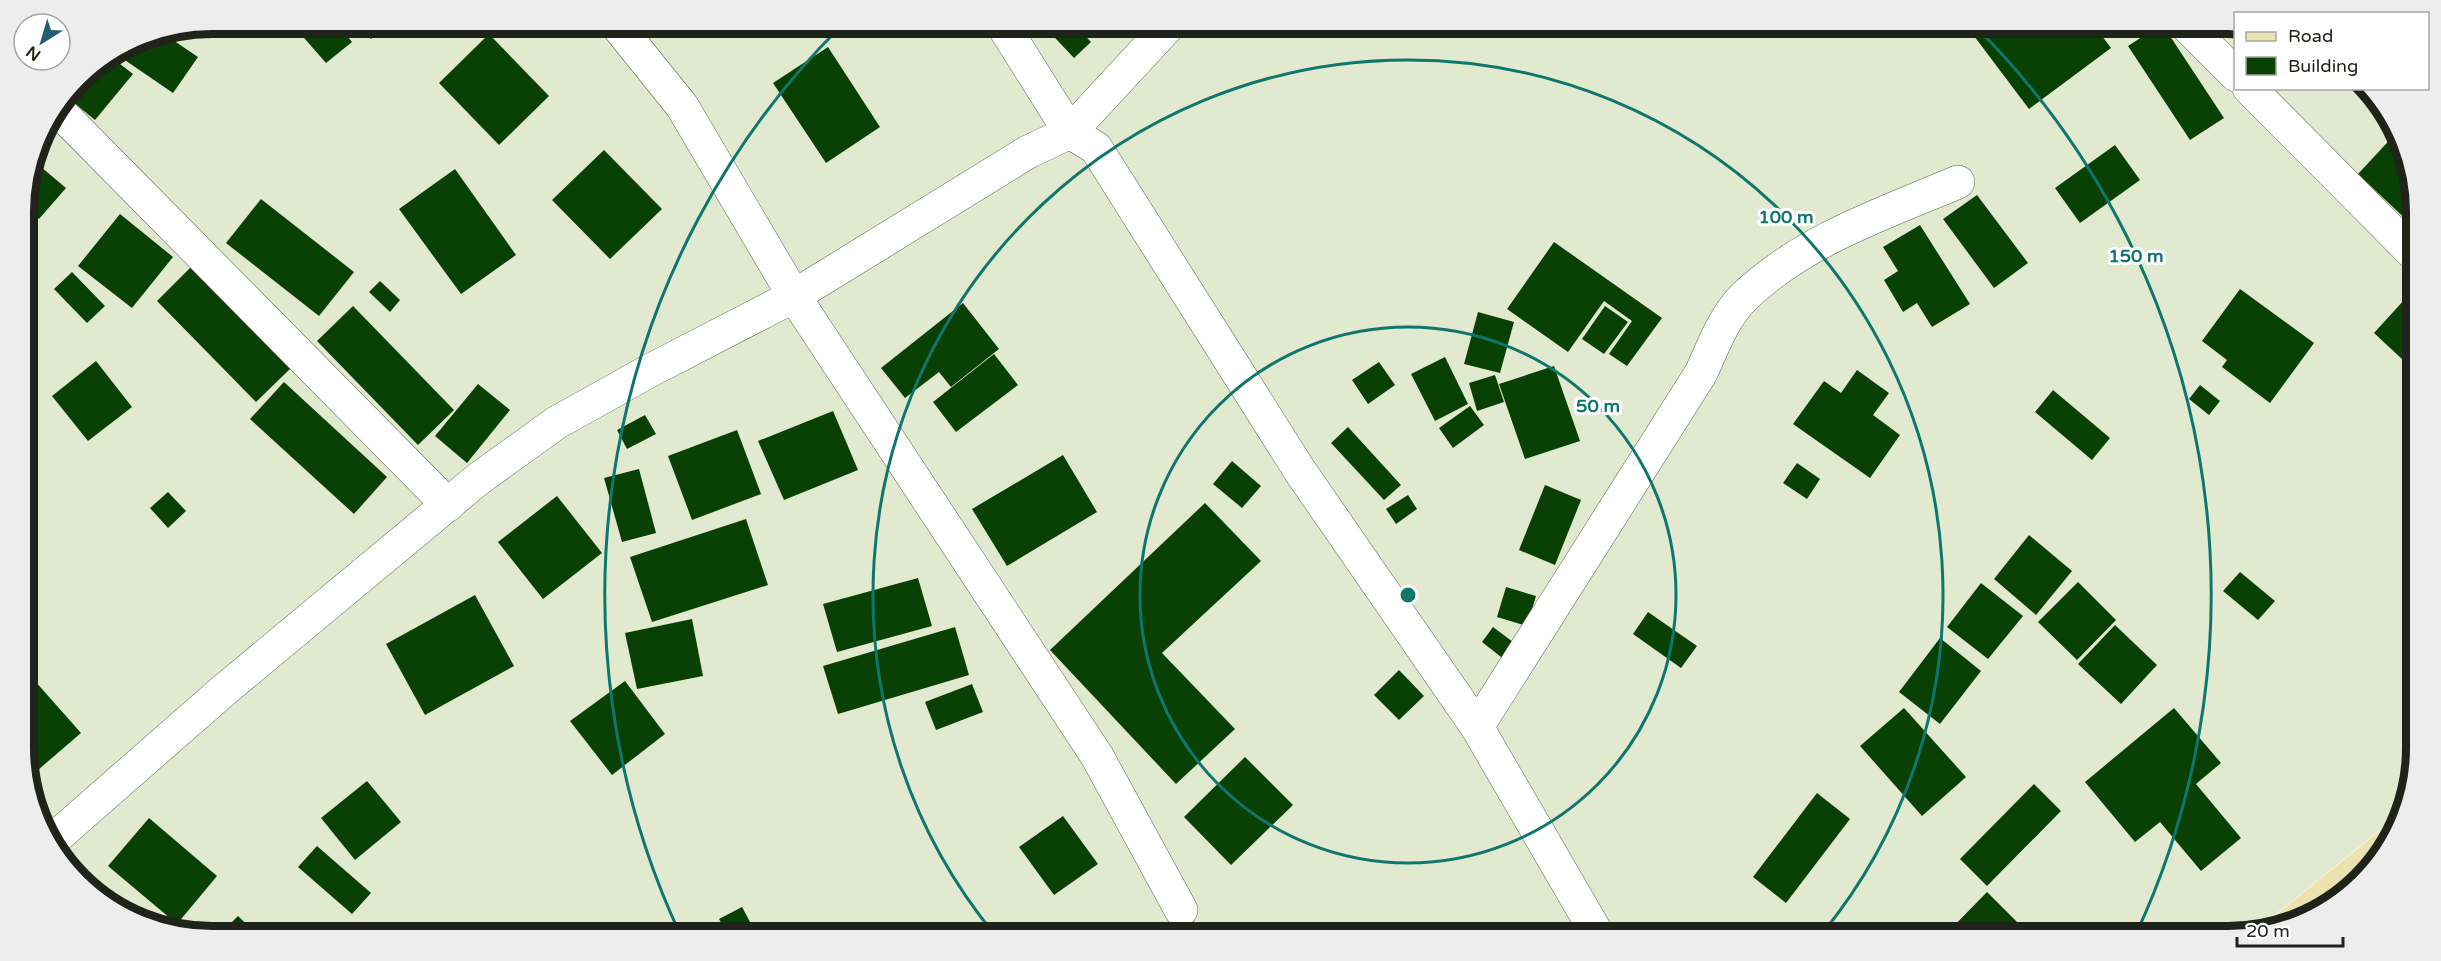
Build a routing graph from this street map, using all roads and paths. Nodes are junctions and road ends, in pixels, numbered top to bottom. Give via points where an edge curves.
1 (2195, 34) edge
2 (625, 35) edge
3 (1009, 35) edge
4 (1160, 35) edge
5 (2234, 74) edge
6 (2250, 90) edge
7 (63, 117) edge
8 (1070, 132) junction
9 (1958, 182) dead end
10 (2406, 246) edge
11 (794, 296) junction
12 (448, 505) junction
13 (1477, 728) junction
14 (58, 835) edge
15 (2348, 880) edge
16 (2324, 898) edge
17 (1181, 910) dead end
18 (1593, 926) edge

1 - 5 street
2 - 11 street via 682,106
3 - 8 street
4 - 8 street
6 - 10 street
7 - 12 street
8 - 11 street via 1028,152
8 - 13 street via 1096,148 1300,471
9 - 13 street via 1842,231 1778,270 1743,298 1724,324 1701,373
11 - 12 street via 556,423
11 - 17 street via 1097,756
12 - 14 street via 223,691
13 - 18 street
15 - 16 main road

